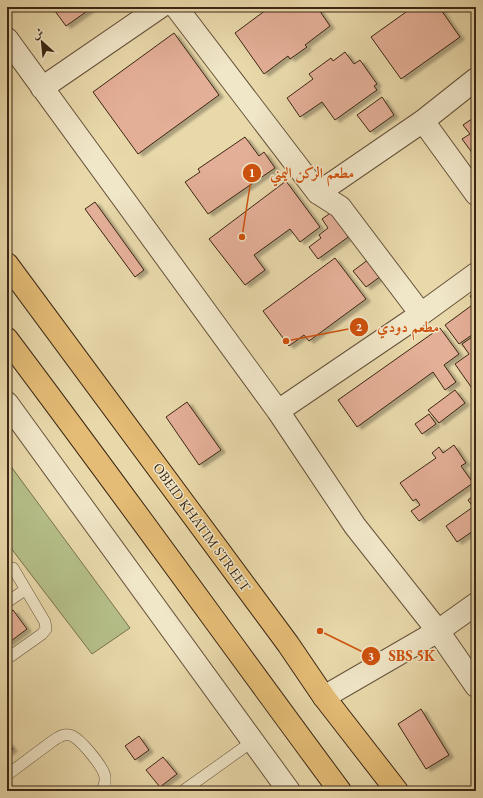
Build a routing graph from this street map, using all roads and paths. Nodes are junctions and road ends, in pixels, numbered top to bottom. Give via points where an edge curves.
1 (160, 7) edge
2 (176, 7) edge
3 (7, 39) edge
4 (476, 80) edge
5 (42, 88) junction
6 (423, 121) junction
7 (318, 193) junction
8 (476, 194) edge
9 (7, 264) edge
10 (476, 274) edge
11 (421, 314) junction
12 (7, 339) edge
13 (7, 403) edge
14 (278, 411) junction
15 (13, 568) dead end
16 (26, 590) junction
17 (7, 602) edge
18 (476, 604) edge
19 (438, 632) junction
20 (7, 657) edge
21 (476, 686) edge
22 (324, 697) junction
23 (253, 741) junction
24 (7, 775) edge
25 (101, 791) edge
26 (183, 791) edge
27 (289, 791) edge
28 (340, 791) edge
29 (397, 791) edge

1 - 5 street
2 - 7 street
3 - 5 street
4 - 6 street
5 - 14 street
6 - 7 street
6 - 8 street
7 - 11 street via 340,207
9 - 22 main road, OBEID KHATIM STREET via 288,644
10 - 11 street
11 - 14 street
12 - 28 main road
13 - 23 street
14 - 19 street via 355,526
15 - 16 lane
16 - 17 lane
16 - 20 lane via 45,622 46,629
18 - 19 street
19 - 21 street
19 - 22 street
22 - 29 main road, OBEID KHATIM STREET
23 - 26 lane
23 - 27 street
24 - 25 lane via 54,740 69,735 81,742 100,767 105,781

